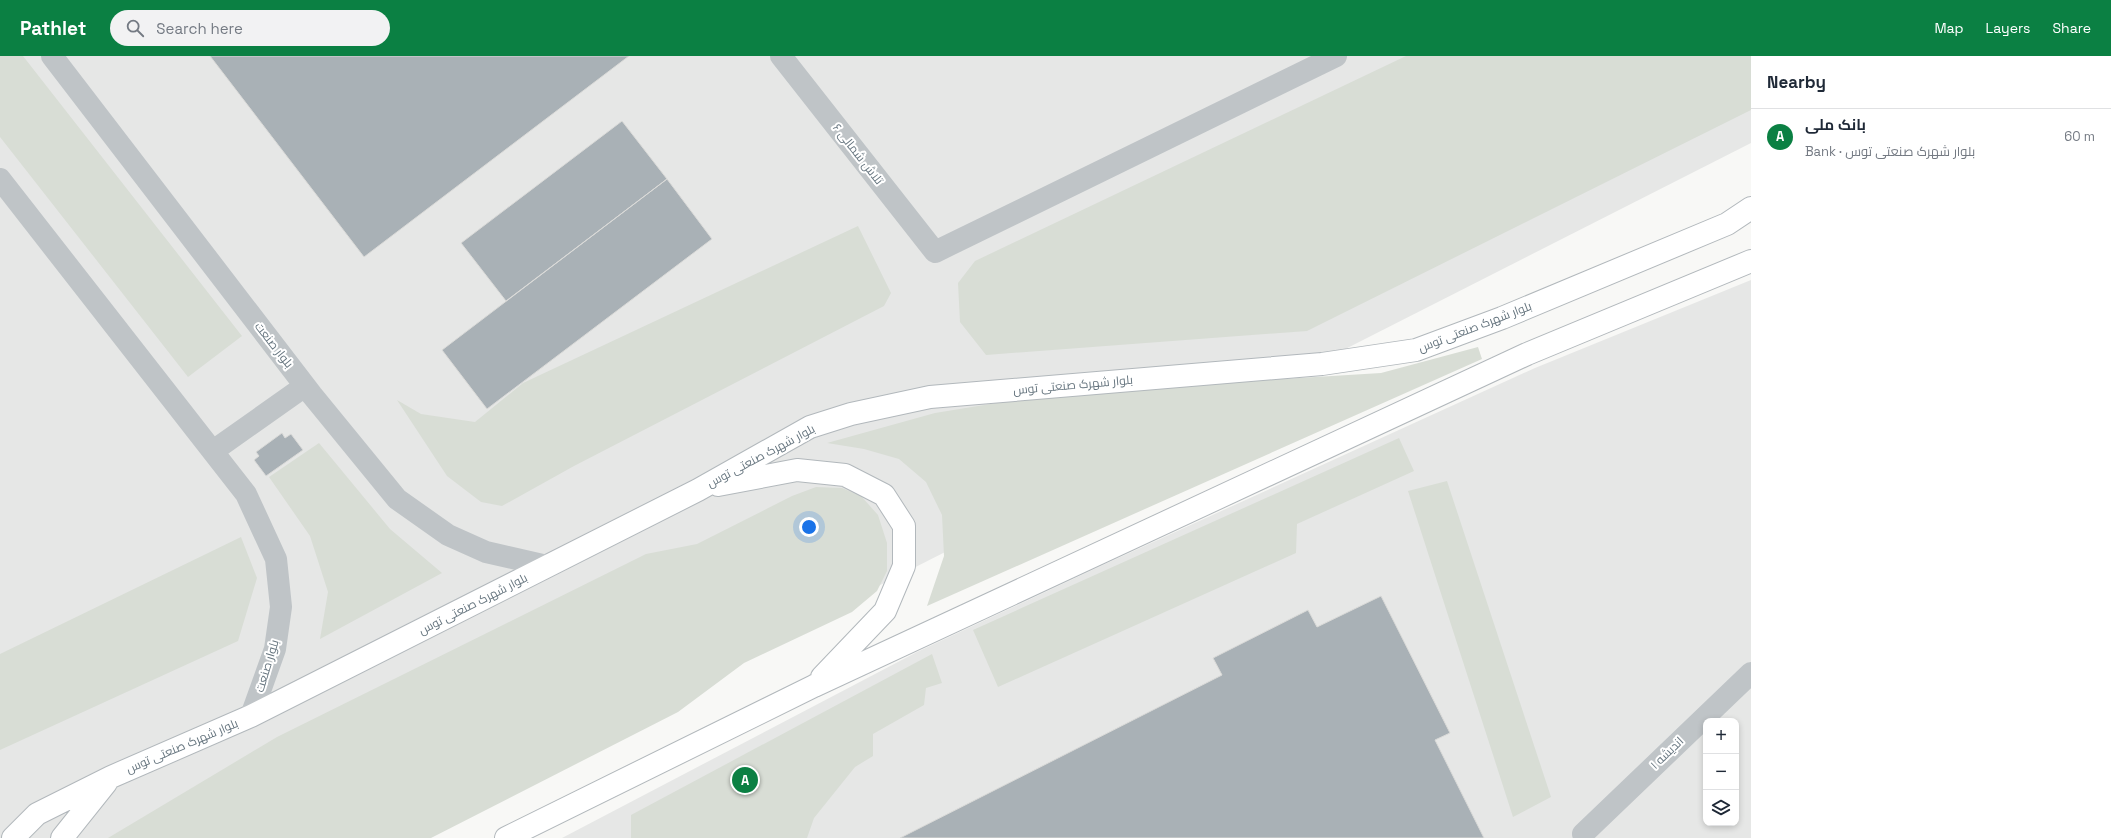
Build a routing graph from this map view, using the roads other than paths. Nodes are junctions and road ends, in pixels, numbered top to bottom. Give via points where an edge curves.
1 (52, 56) edge
2 (781, 56) edge
3 (1336, 56) edge
4 (0, 179) edge
5 (1751, 208) edge
6 (1751, 261) edge
7 (305, 386) junction
8 (213, 451) junction
9 (698, 490) junction
10 (547, 566) junction
11 (1751, 673) edge
12 (814, 686) junction
13 (251, 716) junction
14 (111, 777) junction
15 (1583, 834) dead end
16 (13, 838) edge
17 (62, 838) edge
18 (506, 838) edge

1 - 7 street, بلوار صنعت
2 - 3 street, تلاش شمالی ۶ via 935,252
4 - 8 street, بلوار صنعت
5 - 9 main road, بلوار شهرک صنعتی توس via 1720,227 1502,318 1416,350 1322,364 930,397 851,414 810,427
6 - 12 main road via 1527,354
7 - 8 street
7 - 10 street, بلوار صنعت via 397,499 448,535 486,552
8 - 13 street, بلوار صنعت via 246,494 276,559 281,607 276,642
9 - 10 main road, بلوار شهرک صنعتی توس
9 - 12 main road via 797,470 845,475 884,495 904,526 904,566 885,611
10 - 13 main road, بلوار شهرک صنعتی توس
11 - 15 street, اندیشه ۱
12 - 18 main road
13 - 14 main road, بلوار شهرک صنعتی توس
14 - 16 main road, بلوار شهرک صنعتی توس via 37,814
14 - 17 main road

